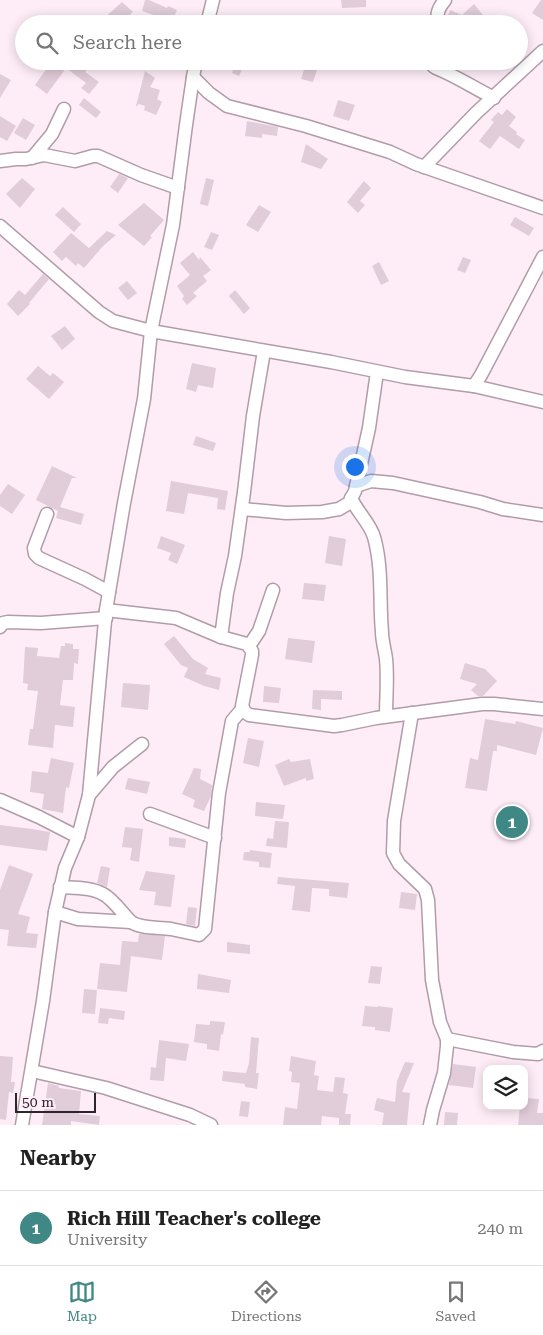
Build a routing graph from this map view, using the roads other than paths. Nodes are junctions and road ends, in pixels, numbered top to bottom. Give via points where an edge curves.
1 (213, 0) edge
2 (445, 0) edge
3 (209, 15) edge
4 (438, 15) edge
5 (543, 51) edge
6 (528, 65) edge
7 (194, 70) edge
8 (441, 70) edge
9 (522, 70) edge
10 (193, 77) junction
11 (494, 98) junction
12 (64, 109) dead end
13 (32, 158) junction
14 (0, 161) edge
15 (424, 166) junction
16 (178, 188) junction
17 (543, 208) edge
18 (0, 226) edge
19 (543, 257) edge
20 (150, 331) junction
21 (264, 351) junction
22 (377, 372) junction
23 (474, 386) junction
24 (543, 402) edge
25 (356, 486) junction
26 (351, 498) junction
27 (242, 509) junction
28 (47, 514) dead end
29 (543, 515) edge
30 (273, 590) dead end
31 (109, 592) junction
32 (106, 614) junction
33 (0, 627) edge
34 (221, 637) junction
35 (249, 646) junction
36 (243, 708) junction
37 (543, 709) edge
38 (412, 713) junction
39 (386, 716) junction
40 (142, 744) dead end
41 (89, 795) junction
42 (1, 799) edge
43 (150, 814) dead end
44 (78, 837) junction
45 (215, 838) junction
46 (60, 887) junction
47 (55, 912) junction
48 (131, 922) junction
49 (447, 1039) junction
50 (543, 1051) edge
51 (32, 1071) junction
52 (22, 1125) edge
53 (211, 1125) edge
54 (430, 1125) edge

1 - 3 street
2 - 4 street
5 - 6 street
7 - 10 street
8 - 11 street
9 - 11 street
10 - 15 street via 227,106 306,126
10 - 16 street
11 - 15 street
12 - 13 street via 52,134
13 - 14 street
13 - 16 street via 46,155 72,161 98,156
15 - 17 street
16 - 20 street
18 - 20 street via 99,312 113,321
19 - 23 street
20 - 21 street
20 - 31 street via 144,399
21 - 22 street
21 - 27 street
22 - 23 street
22 - 25 street
23 - 24 street
25 - 26 street
25 - 29 street via 371,481 393,483 502,509
26 - 27 street via 339,509 322,512
26 - 39 street via 374,535 379,557
27 - 34 street
28 - 31 street via 34,548 35,554
30 - 35 street via 259,631
31 - 32 street
32 - 33 street via 41,624 8,622
32 - 34 street via 176,618
32 - 41 street
34 - 35 street
35 - 36 street via 252,655
36 - 39 street via 250,715 334,726
36 - 45 street via 232,721
37 - 38 street via 482,704
38 - 39 street
38 - 49 street via 394,821 392,853 427,894 432,980 440,1022
40 - 41 street via 113,766
41 - 44 street
42 - 44 street
43 - 45 street
44 - 46 street
45 - 48 street via 205,929 199,935
46 - 47 street
46 - 48 street via 102,893
47 - 48 street via 78,919
47 - 51 street
49 - 50 street via 513,1052 538,1054
49 - 54 street via 444,1073
51 - 52 street
51 - 53 street via 106,1088

